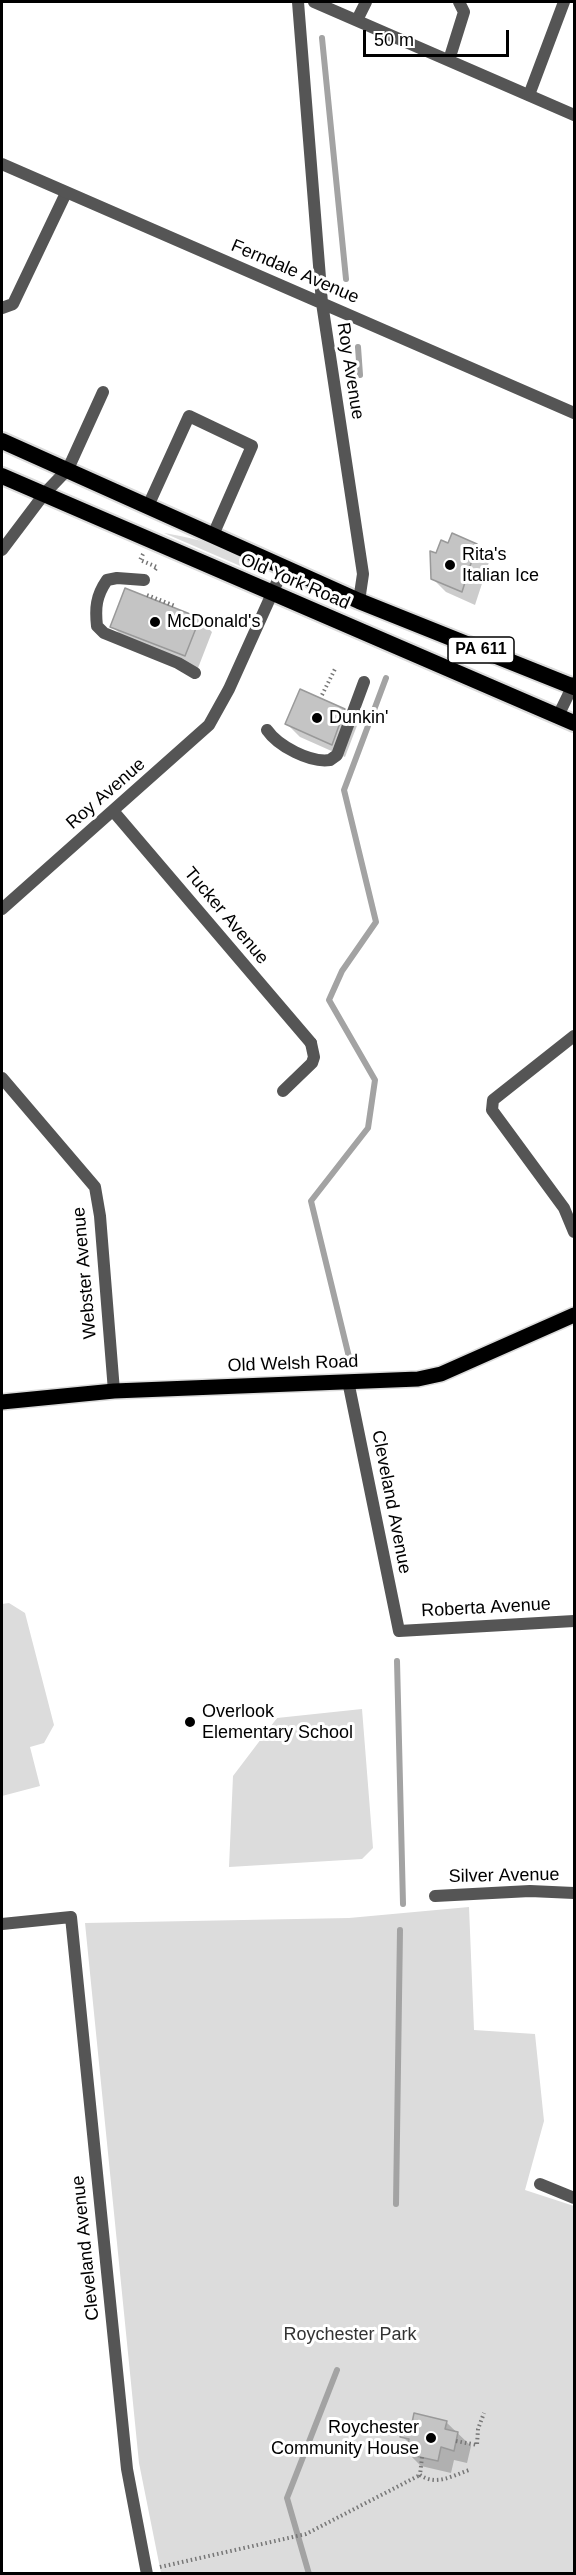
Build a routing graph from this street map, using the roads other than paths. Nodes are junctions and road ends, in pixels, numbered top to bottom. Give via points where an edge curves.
1 (298, 2) edge
2 (314, 2) edge
3 (366, 2) edge
4 (459, 2) edge
5 (564, 2) edge
6 (357, 20) junction
7 (449, 60) junction
8 (529, 95) junction
9 (574, 115) edge
10 (2, 164) edge
11 (66, 193) junction
12 (322, 303) junction
13 (2, 308) edge
14 (103, 392) dead end
15 (574, 413) edge
16 (2, 441) edge
17 (68, 470) junction
18 (2, 476) edge
19 (45, 493) junction
20 (148, 506) junction
21 (213, 535) junction
22 (2, 550) edge
23 (284, 567) junction
24 (144, 580) dead end
25 (270, 594) junction
26 (359, 601) junction
27 (195, 673) dead end
28 (364, 682) dead end
29 (574, 685) edge
30 (558, 716) junction
31 (574, 723) edge
32 (267, 730) dead end
33 (114, 812) junction
34 (2, 909) edge
35 (574, 1036) edge
36 (2, 1078) edge
37 (283, 1091) dead end
38 (574, 1232) edge
39 (574, 1315) edge
40 (348, 1381) junction
41 (114, 1391) junction
42 (2, 1402) edge
43 (574, 1621) edge
44 (399, 1631) joint
45 (574, 1893) edge
46 (435, 1896) dead end
47 (2, 1924) edge
48 (540, 2184) dead end
49 (574, 2198) edge
50 (151, 2571) edge

1 - 12 street, Roy Avenue
2 - 6 street
3 - 6 street
4 - 7 street via 464,12
5 - 8 street
6 - 7 street
7 - 8 street
8 - 9 street
10 - 11 street, Ferndale Avenue
11 - 12 street, Ferndale Avenue
11 - 13 street via 13,304
12 - 15 street, Ferndale Avenue
12 - 26 street, Roy Avenue via 363,574
14 - 17 street
16 - 17 highway, Old York Road / PA 611
17 - 19 street
17 - 20 highway, Old York Road / PA 611
18 - 19 highway, Old York Road / PA 611
19 - 22 street
19 - 25 highway, Old York Road / PA 611
20 - 21 highway, Old York Road / PA 611
20 - 21 street via 189,416 252,446
21 - 23 highway, Old York Road / PA 611
23 - 25 street, Roy Avenue
23 - 26 highway, Old York Road / PA 611
24 - 27 street via 107,580 95,605 97,626 104,633
25 - 30 highway, Old York Road / PA 611
25 - 33 street, Roy Avenue via 209,725
26 - 29 highway, Old York Road / PA 611
28 - 32 street via 337,755 330,760 308,756 275,741
29 - 30 street
30 - 31 highway, Old York Road / PA 611
33 - 34 street, Roy Avenue
33 - 37 street, Tucker Avenue via 311,1043 312,1063
35 - 38 street via 493,1100 492,1110 564,1208
36 - 41 street, Webster Avenue via 95,1187
39 - 40 main road, Old Welsh Road via 441,1374 418,1379
40 - 41 main road, Old Welsh Road
40 - 44 street, Cleveland Avenue
41 - 42 main road, Old Welsh Road
43 - 44 street, Roberta Avenue
45 - 46 street, Silver Avenue
47 - 50 street, Cleveland Avenue via 71,1917 127,2469
48 - 49 street

